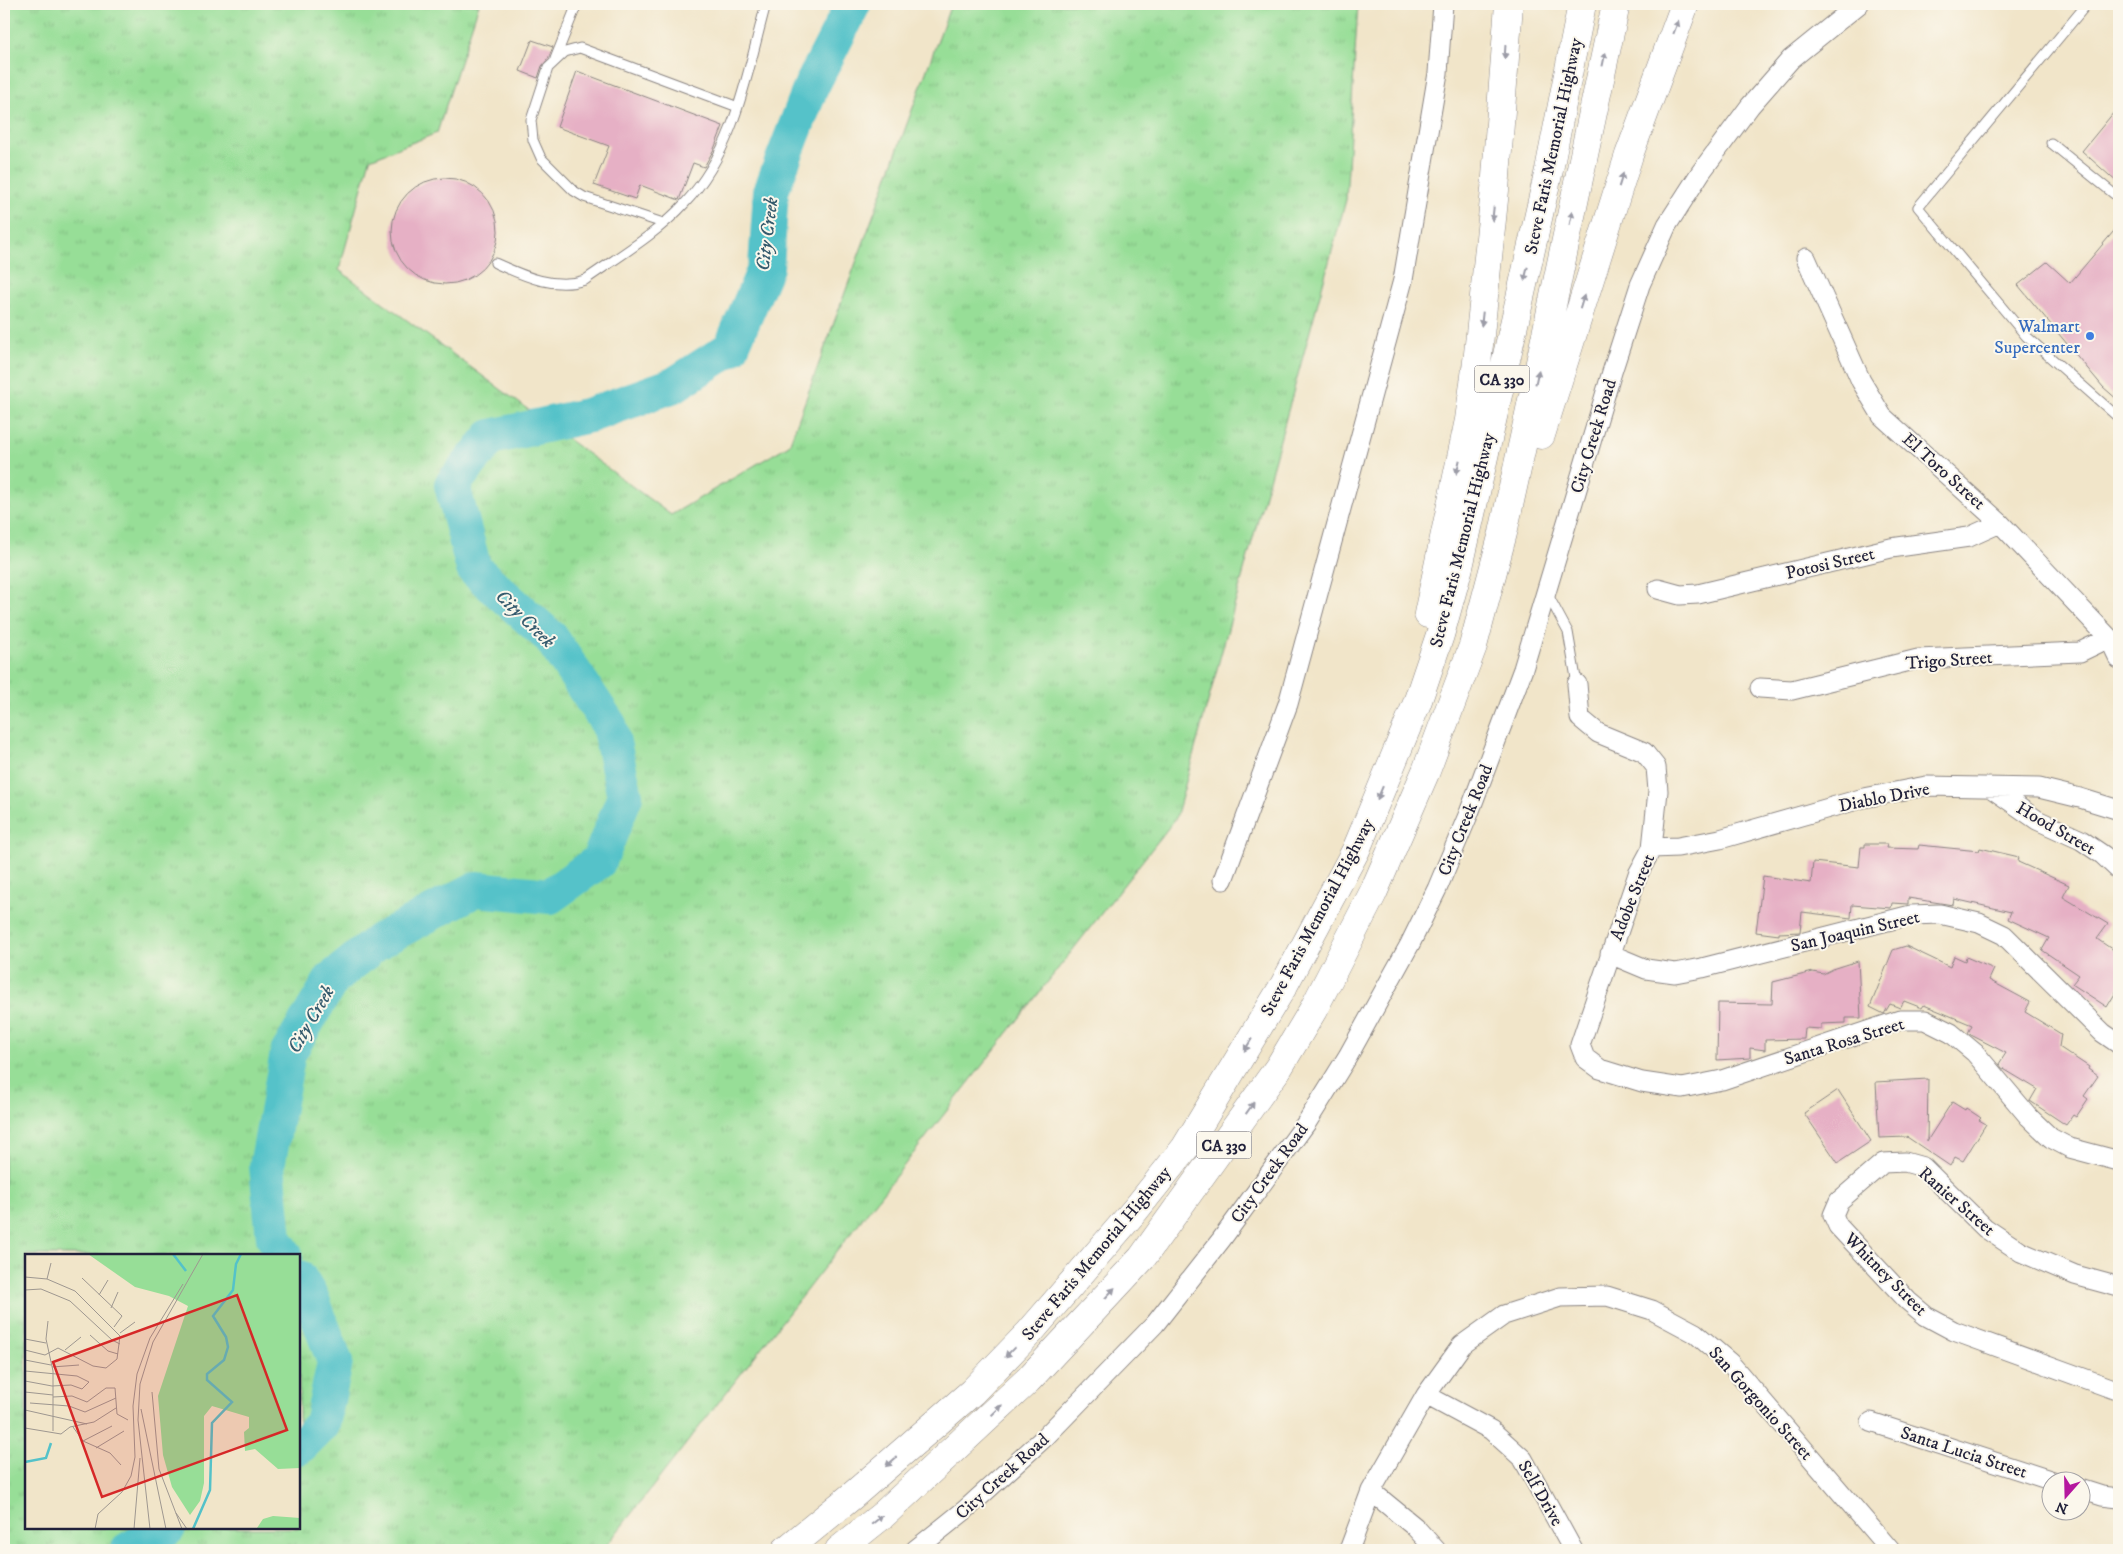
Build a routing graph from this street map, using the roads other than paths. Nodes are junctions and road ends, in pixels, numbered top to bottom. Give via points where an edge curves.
1 (577, 4) edge
2 (766, 4) edge
3 (1443, 4) edge
4 (1508, 4) edge
5 (1582, 4) edge
6 (1616, 4) edge
7 (1685, 4) edge
8 (1859, 4) edge
9 (2087, 4) edge
10 (556, 59) junction
11 (738, 107) junction
12 (2051, 143) dead end
13 (2114, 194) dead end
14 (663, 224) junction
15 (1806, 258) dead end
16 (495, 263) dead end
17 (2119, 418) edge
18 (2000, 522) junction
19 (1658, 589) dead end
20 (1546, 591) junction
21 (2109, 638) junction
22 (1473, 646) junction
23 (2119, 659) edge
24 (1577, 684) joint
25 (1760, 688) dead end
26 (1399, 748) junction
27 (1991, 788) junction
28 (2119, 810) edge
29 (1652, 848) junction
30 (2119, 870) edge
31 (1223, 880) dead end
32 (1610, 954) junction
33 (2119, 1044) edge
34 (1585, 1058) joint
35 (2119, 1161) edge
36 (1904, 1162) joint
37 (2119, 1287) edge
38 (2119, 1391) edge
39 (1426, 1395) junction
40 (1871, 1422) dead end
41 (2040, 1477) edge
42 (1371, 1491) junction
43 (2090, 1492) edge
44 (2119, 1498) edge
45 (786, 1550) edge
46 (839, 1550) edge
47 (915, 1550) edge
48 (1349, 1550) edge
49 (1436, 1550) edge
50 (1573, 1550) edge
51 (1890, 1550) edge

1 - 10 lane
2 - 11 lane
3 - 31 street via 1438,73 1403,280 1288,704
4 -> 26 highway via 1495,190 1469,420
5 -> 26 highway, Steve Faris Memorial Highway / CA 330 via 1549,170 1459,567 1440,635
22 -> 6 highway, Steve Faris Memorial Highway / CA 330 via 1530,409
22 -> 7 highway via 1629,155
8 - 20 street, City Creek Road via 1791,59 1750,106 1667,225 1640,285
9 - 17 lane via 1918,207 2026,336
10 - 11 lane via 565,52 580,48
10 - 14 lane via 548,68 531,120 533,140 541,158 584,197
11 - 14 lane via 731,129 709,171 685,204
12 - 13 lane
14 - 16 lane via 585,280 571,284 549,283
15 - 18 street, El Toro Street via 1861,381 1882,416
18 - 19 street, Potosi Street via 1969,536 1891,548 1698,594 1680,595
18 - 21 street, El Toro Street
20 - 24 lane via 1568,632
20 - 47 street, City Creek Road via 1519,678 1437,889 1348,1056 1307,1122 1155,1324 1045,1437 965,1510
21 - 23 street, El Toro Street
21 - 25 street, Trigo Street via 2080,652 1918,659 1792,690
46 -> 22 highway, Steve Faris Memorial Highway / CA 330 via 884,1514 1028,1380 1142,1258 1279,1067 1314,1010 1373,893 1426,771
24 - 29 street, Adobe Street via 1580,718 1598,733 1644,752 1656,766 1658,791
26 -> 45 highway, Steve Faris Memorial Highway / CA 330 via 1356,850 1313,931 1185,1148 1085,1270 972,1392
27 - 28 street, Diablo Drive via 2039,788
27 - 29 street, Diablo Drive via 1926,786 1864,798 1720,839 1678,848
27 - 30 street, Hood Street via 2037,820 2081,840
29 - 32 street, Adobe Street via 1638,874
32 - 33 street, San Joaquin Street via 1646,969 1674,973 1911,915 1940,914 1979,923 2004,935 2103,1033
32 - 34 street, Adobe Street via 1580,1044
34 - 35 street, Santa Rosa Street via 1600,1069 1642,1082 1682,1088 1722,1080 1900,1020 1925,1020 1951,1033 1975,1053 2051,1138 2070,1148
36 - 37 street, Ranier Street via 1923,1167 1985,1228 2021,1252 2075,1275
36 - 38 street, Whitney Street via 1883,1163 1838,1202 1833,1215 1838,1226 1926,1316 1954,1331
39 - 42 street, San Gorgonio Street
39 - 50 street, Self Drive via 1491,1430 1523,1459
39 - 51 street, San Gorgonio Street via 1462,1344 1504,1315 1560,1298 1607,1296 1652,1310 1695,1333 1730,1363
40 - 41 street, Santa Lucia Street
42 - 48 street, San Gorgonio Street
42 - 49 street via 1415,1527
43 - 44 street

